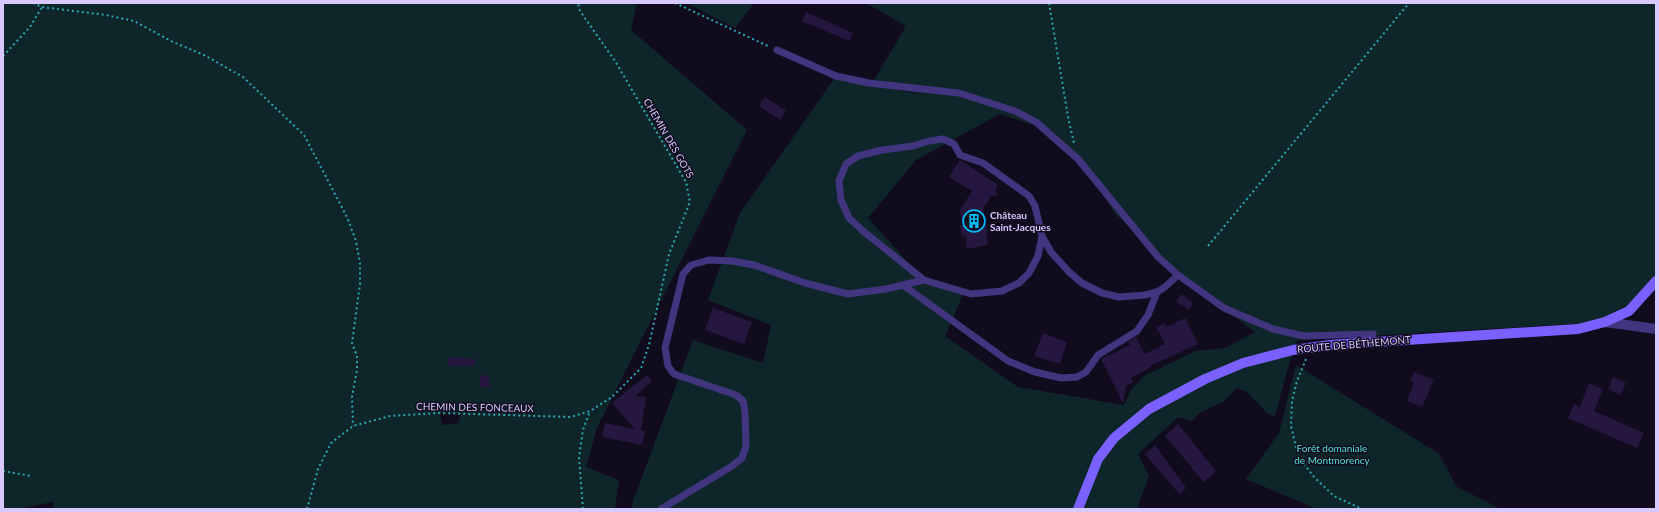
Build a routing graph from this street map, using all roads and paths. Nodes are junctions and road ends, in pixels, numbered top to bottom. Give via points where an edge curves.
1 (33, 3) edge
2 (578, 3) edge
3 (675, 3) edge
4 (1049, 3) edge
5 (1408, 3) edge
6 (42, 8) junction
7 (777, 50) joint
8 (3, 56) edge
9 (1078, 159) junction
10 (1042, 236) junction
11 (1208, 246) dead end
12 (1178, 275) junction
13 (924, 280) junction
14 (1656, 280) edge
15 (903, 285) junction
16 (1158, 292) junction
17 (1606, 322) junction
18 (1656, 329) edge
19 (1371, 341) junction
20 (1310, 348) junction
21 (590, 411) junction
22 (353, 426) junction
23 (3, 471) edge
24 (31, 476) dead end
25 (1355, 506) junction
26 (307, 509) edge
27 (583, 509) edge
28 (661, 509) edge
29 (1078, 509) edge
30 (1358, 509) edge
31 (1362, 509) edge

1 - 6 path
2 - 21 path, CHEMIN DES GOTS via 580,11 615,61 686,182 690,202 669,254 642,368 612,397
3 - 7 path
4 - 9 path via 1068,117
5 - 11 path
6 - 8 path via 30,27
6 - 22 path via 106,15 134,21 243,77 304,135 347,217 356,241 360,263 360,284 352,343 357,356 352,397
7 - 9 lane via 836,76 869,83 959,93 1000,105 1036,122
9 - 12 lane via 1158,257
10 - 13 lane via 1038,256 1029,273 1002,291 971,294
10 - 13 lane via 1035,206 1029,196 983,163 960,155 954,144 943,139 858,156 846,164 839,181 841,200 849,218
10 - 16 lane via 1051,252 1069,272 1082,283 1102,293 1119,298
12 - 16 lane
12 - 19 lane via 1224,308 1273,329 1304,336 1373,334
13 - 15 lane
14 - 17 street, ROUTE DE BÉTHEMONT via 1629,311
15 - 16 lane via 1008,361 1035,372 1061,378 1077,378 1086,372 1098,355 1137,331 1148,315
15 - 28 lane via 848,294 805,283 754,265 709,260 691,265 683,274 665,348 668,366 674,374 736,395 743,401 746,446 742,458 732,466
17 - 18 street
17 - 19 street, ROUTE DE BÉTHEMONT via 1578,329
19 - 20 street, ROUTE DE BÉTHEMONT
20 - 25 path via 1292,401 1291,426 1298,456 1314,477 1334,496
20 - 29 street, ROUTE DE BÉTHEMONT via 1244,363 1149,409 1114,438 1098,459
21 - 22 path, CHEMIN DES FONCEAUX via 571,418 438,413 390,416
21 - 27 path via 583,430 579,457
22 - 26 path, CHEMIN DES FONCEAUX via 331,443 318,469
23 - 24 path
25 - 30 path
25 - 31 path

